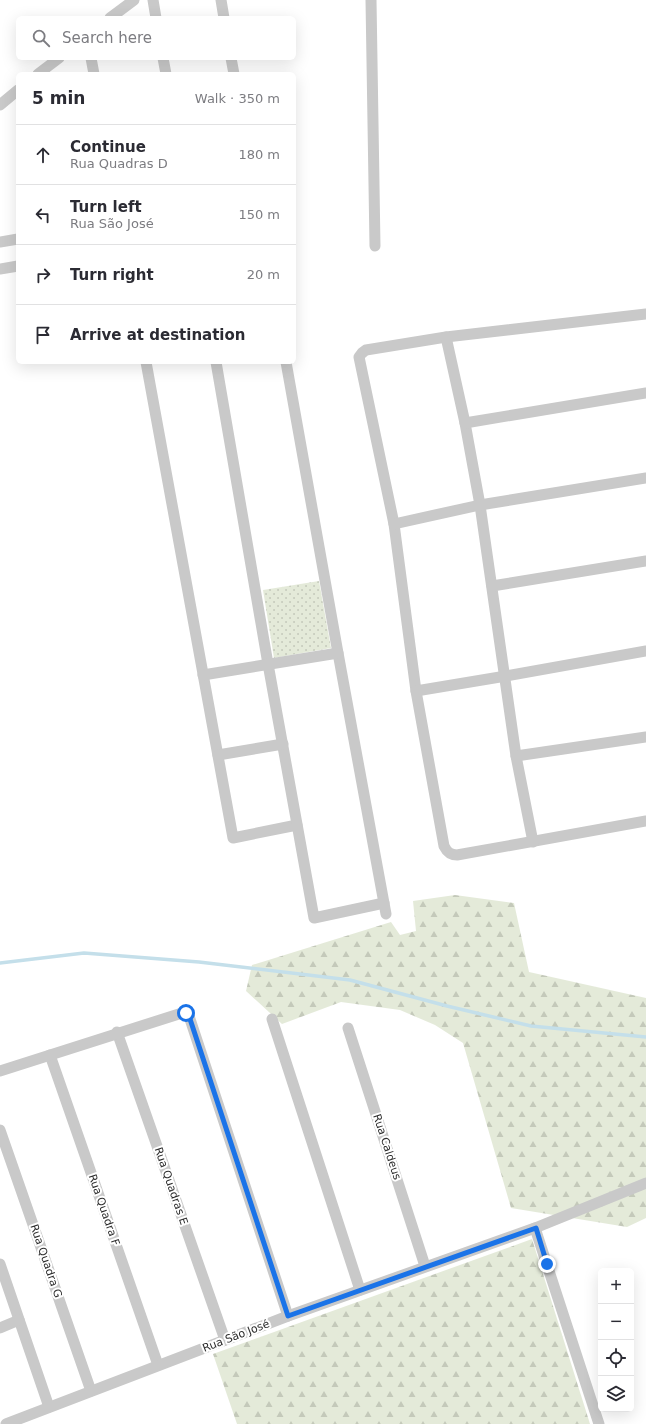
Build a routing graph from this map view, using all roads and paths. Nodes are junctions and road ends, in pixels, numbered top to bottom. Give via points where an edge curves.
1 (134, 0) edge
2 (153, 0) edge
3 (221, 0) edge
4 (371, 0) edge
5 (113, 16) edge
6 (156, 16) edge
7 (224, 16) edge
8 (56, 60) edge
9 (91, 60) edge
10 (164, 60) edge
11 (231, 60) edge
12 (41, 72) edge
13 (94, 72) edge
14 (166, 72) edge
15 (234, 72) edge
16 (16, 92) edge
17 (0, 105) edge
18 (16, 239) edge
19 (0, 242) edge
20 (376, 246) dead end
21 (16, 266) edge
22 (0, 269) edge
23 (646, 314) edge
24 (446, 338) junction
25 (146, 364) edge
26 (216, 364) edge
27 (286, 364) edge
28 (646, 393) edge
29 (465, 423) junction
30 (646, 478) edge
31 (480, 504) junction
32 (394, 524) junction
33 (646, 561) edge
34 (492, 586) junction
35 (646, 651) edge
36 (338, 653) junction
37 (268, 664) junction
38 (204, 675) junction
39 (506, 676) junction
40 (416, 691) junction
41 (646, 737) edge
42 (282, 744) junction
43 (218, 755) junction
44 (516, 756) junction
45 (646, 821) edge
46 (297, 825) junction
47 (533, 842) junction
48 (272, 1019) dead end
49 (348, 1028) dead end
50 (117, 1032) junction
51 (50, 1055) junction
52 (0, 1071) edge
53 (0, 1130) edge
54 (646, 1184) edge
55 (536, 1228) junction
56 (0, 1264) edge
57 (425, 1266) junction
58 (360, 1290) junction
59 (288, 1316) junction
60 (19, 1320) junction
61 (0, 1328) edge
62 (225, 1340) junction
63 (158, 1365) junction
64 (91, 1391) junction
65 (49, 1407) junction
66 (6, 1424) edge
67 (599, 1424) edge

1 - 5 street
2 - 6 street
3 - 7 street
4 - 20 street
8 - 12 street
9 - 13 street
10 - 14 street
11 - 15 street
16 - 17 street
18 - 19 street
21 - 22 street
23 - 24 street
24 - 29 street
24 - 32 street via 366,350 359,357
25 - 38 street
26 - 37 street
27 - 36 street
28 - 29 street
29 - 31 street
30 - 31 street
31 - 32 street
31 - 34 street
32 - 40 street
33 - 34 street
34 - 39 street
35 - 39 street
36 - 37 street
36 - 46 street via 385,908 314,918
37 - 38 street
37 - 42 street
38 - 43 street
39 - 40 street
39 - 44 street
40 - 47 street via 446,851 451,855 457,855
41 - 44 street
42 - 43 street
42 - 46 street
43 - 46 street via 233,838
44 - 47 street
45 - 47 street
48 - 58 street
49 - 57 street, Rua Caldeus
50 - 51 street
50 - 59 street via 182,1013 189,1016
50 - 62 street, Rua Quadras E
51 - 52 street
51 - 63 street, Rua Quadra F
53 - 64 street, Rua Quadra G
54 - 55 street, Rua São José
55 - 57 street, Rua São José
55 - 67 street
56 - 60 street
57 - 58 street, Rua São José
58 - 59 street, Rua São José
59 - 62 street, Rua São José
60 - 61 street
60 - 65 street
62 - 63 street, Rua São José
63 - 64 street, Rua São José
64 - 65 street, Rua São José
65 - 66 street, Rua São José

